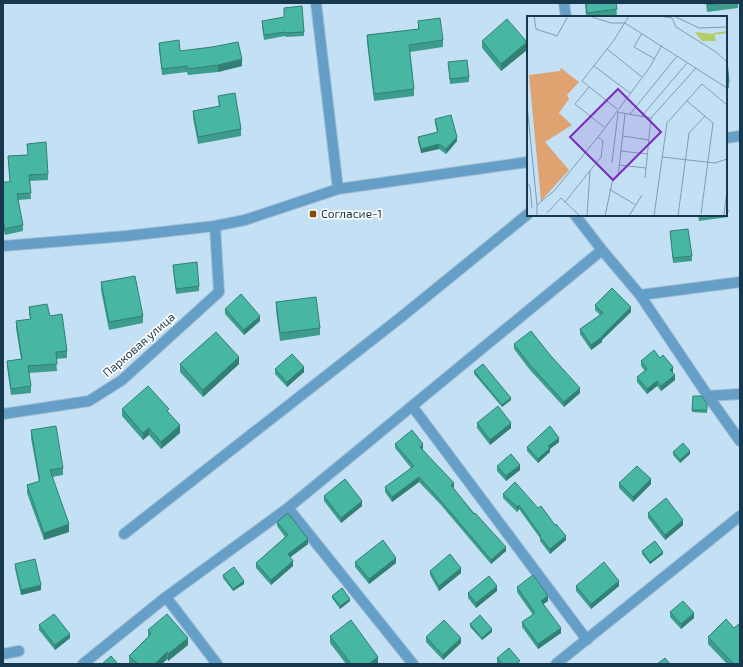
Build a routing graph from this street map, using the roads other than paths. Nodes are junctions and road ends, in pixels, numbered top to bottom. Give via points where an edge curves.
1 (316, 3) edge
2 (564, 3) edge
3 (566, 16) edge
4 (740, 136) edge
5 (727, 138) edge
6 (527, 162) edge
7 (338, 189) junction
8 (527, 215) edge
9 (576, 216) edge
10 (215, 226) junction
11 (3, 246) edge
12 (602, 250) junction
13 (740, 282) edge
14 (640, 295) junction
15 (740, 394) edge
16 (708, 396) junction
17 (412, 406) junction
18 (3, 414) edge
19 (740, 441) edge
20 (288, 508) junction
21 (740, 516) edge
22 (124, 534) dead end
23 (166, 597) junction
24 (587, 640) junction
25 (19, 651) dead end
26 (3, 654) edge
27 (83, 664) edge
28 (217, 664) edge
29 (413, 664) edge
30 (556, 664) edge

1 - 7 street
2 - 3 street
4 - 5 street
6 - 7 street
7 - 10 street via 245,220
8 - 22 street via 400,318
9 - 12 street
10 - 11 street
10 - 18 street, Парковая улица via 219,292 122,380 89,401
12 - 14 street
12 - 17 street
13 - 14 street
14 - 16 street
15 - 16 street
16 - 19 street
17 - 20 street
17 - 24 street
20 - 23 street
20 - 29 street
21 - 24 street
23 - 27 street
23 - 28 street
24 - 30 street
25 - 26 street

